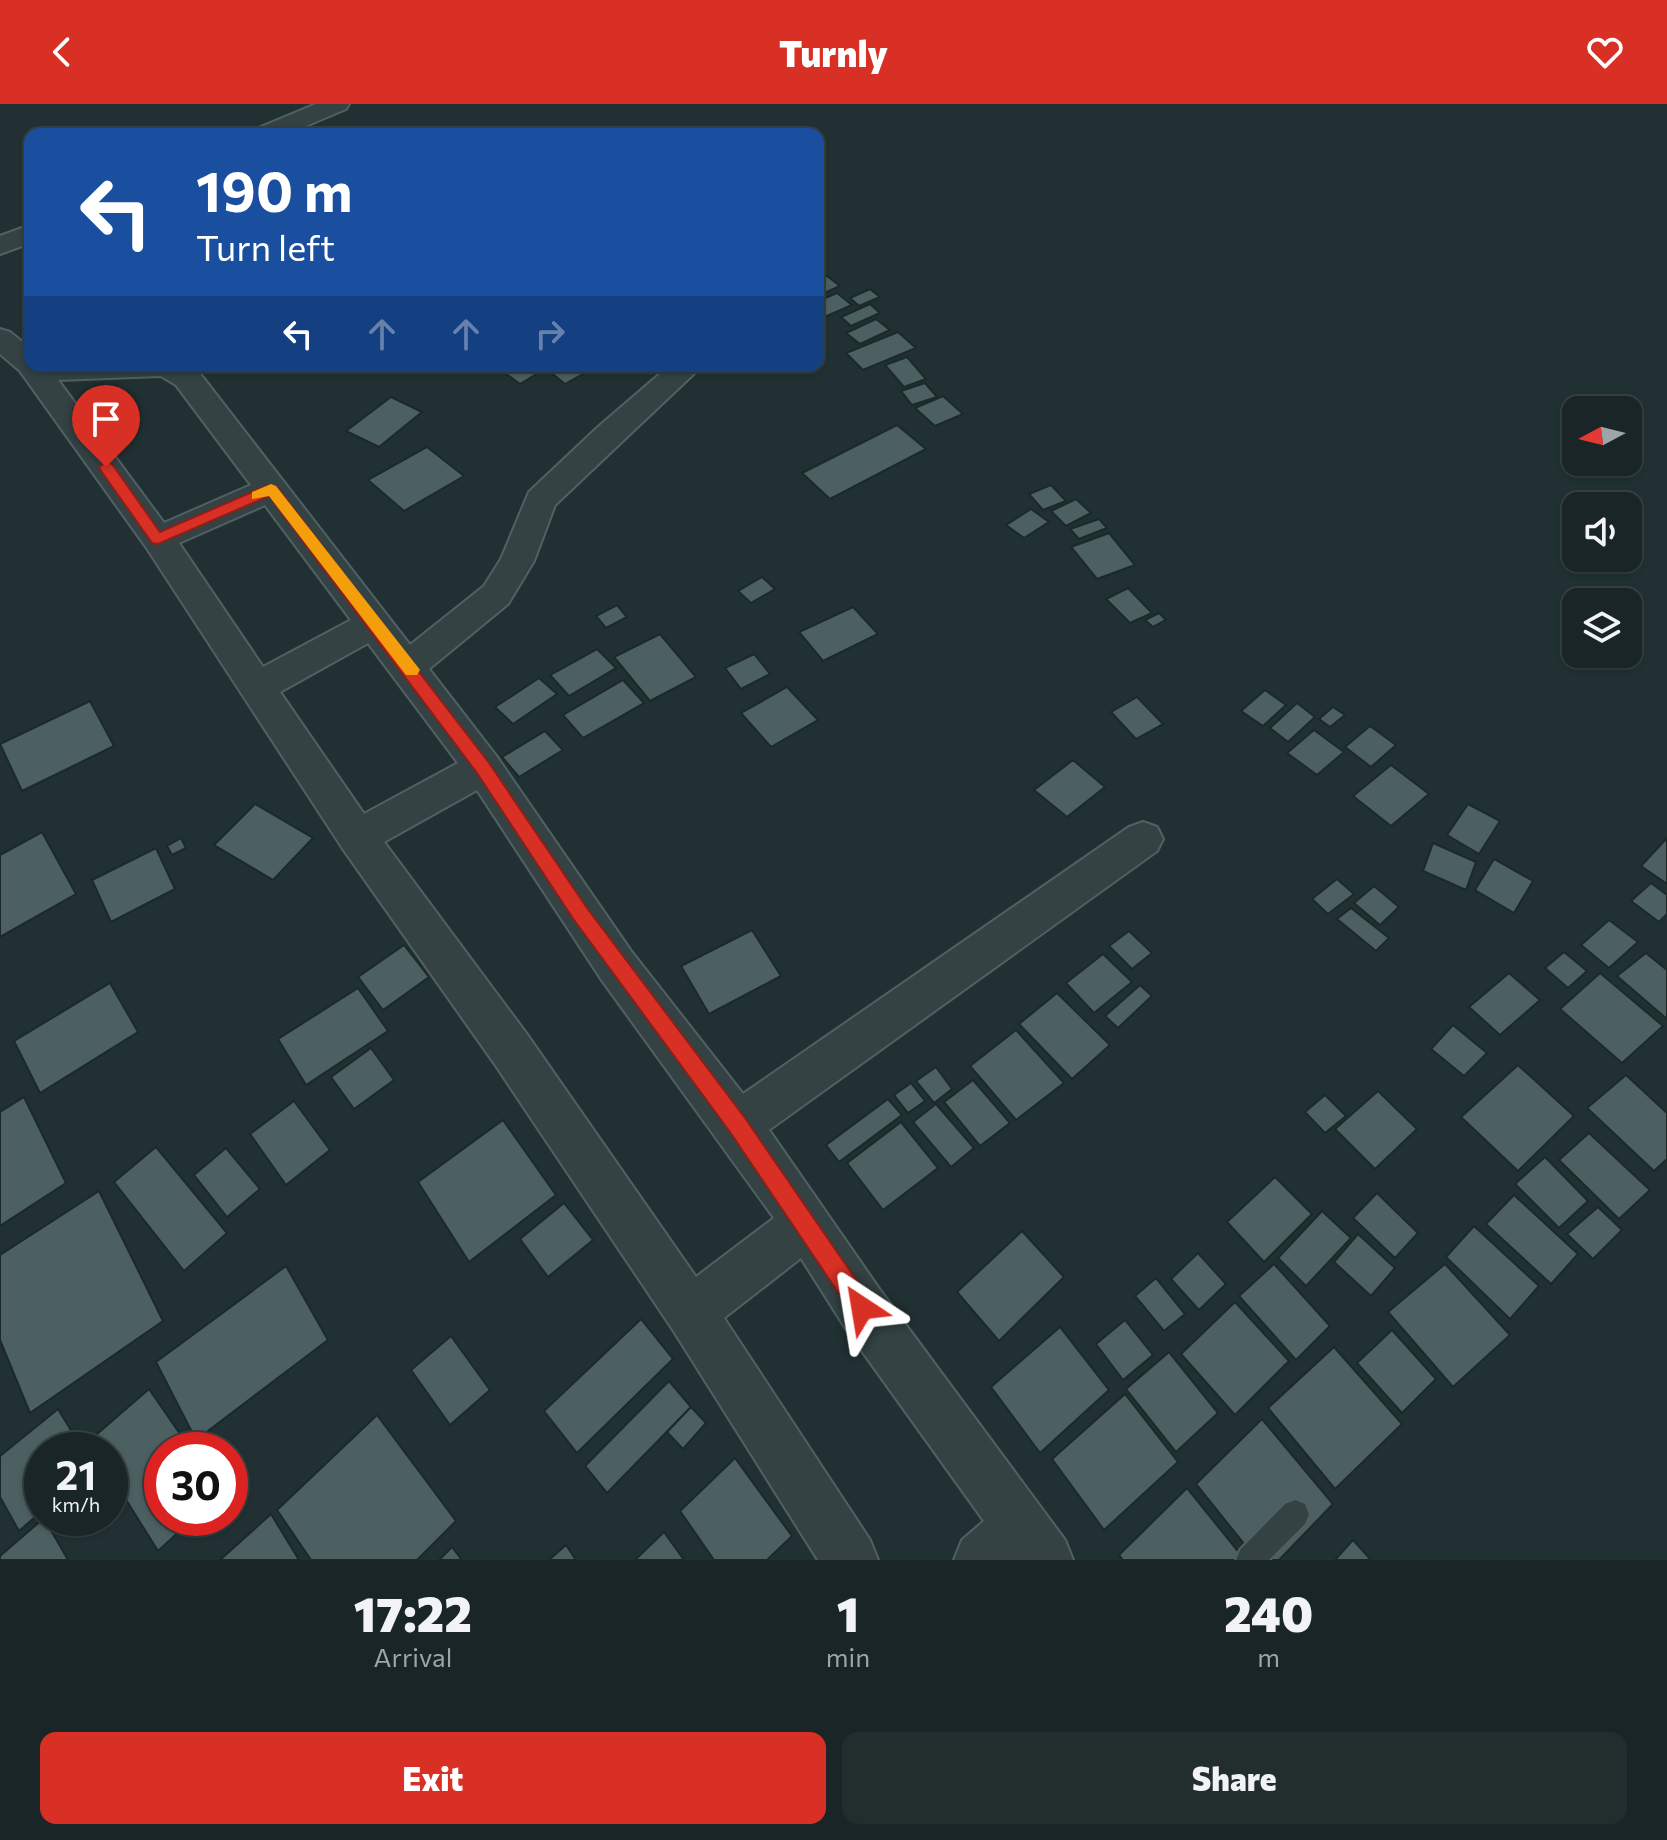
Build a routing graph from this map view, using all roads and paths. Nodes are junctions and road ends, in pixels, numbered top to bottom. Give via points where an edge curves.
1 (337, 104) edge
2 (279, 128) edge
3 (24, 236) edge
4 (0, 246) edge
5 (0, 338) edge
6 (24, 359) edge
7 (37, 372) edge
8 (176, 372) edge
9 (680, 372) edge
10 (271, 489) junction
11 (158, 539) junction
12 (375, 623) junction
13 (408, 666) junction
14 (257, 687) junction
15 (483, 768) junction
16 (357, 837) junction
17 (1143, 839) dead end
18 (738, 1125) junction
19 (807, 1223) junction
20 (691, 1312) junction
21 (1295, 1514) dead end
22 (1016, 1548) edge
23 (850, 1560) edge
24 (1250, 1560) edge

1 - 2 street
3 - 4 street
5 - 6 street
7 - 11 street
8 - 10 street via 187,378
9 - 13 street via 541,500 517,561 496,595
10 - 11 street
10 - 12 street
11 - 14 street
12 - 13 street
12 - 14 street
13 - 15 street
14 - 16 street
15 - 16 street
15 - 18 street via 607,952
16 - 20 street via 478,1000
17 - 18 street
18 - 19 street
19 - 20 street
19 - 22 street
20 - 23 street
21 - 24 lane

